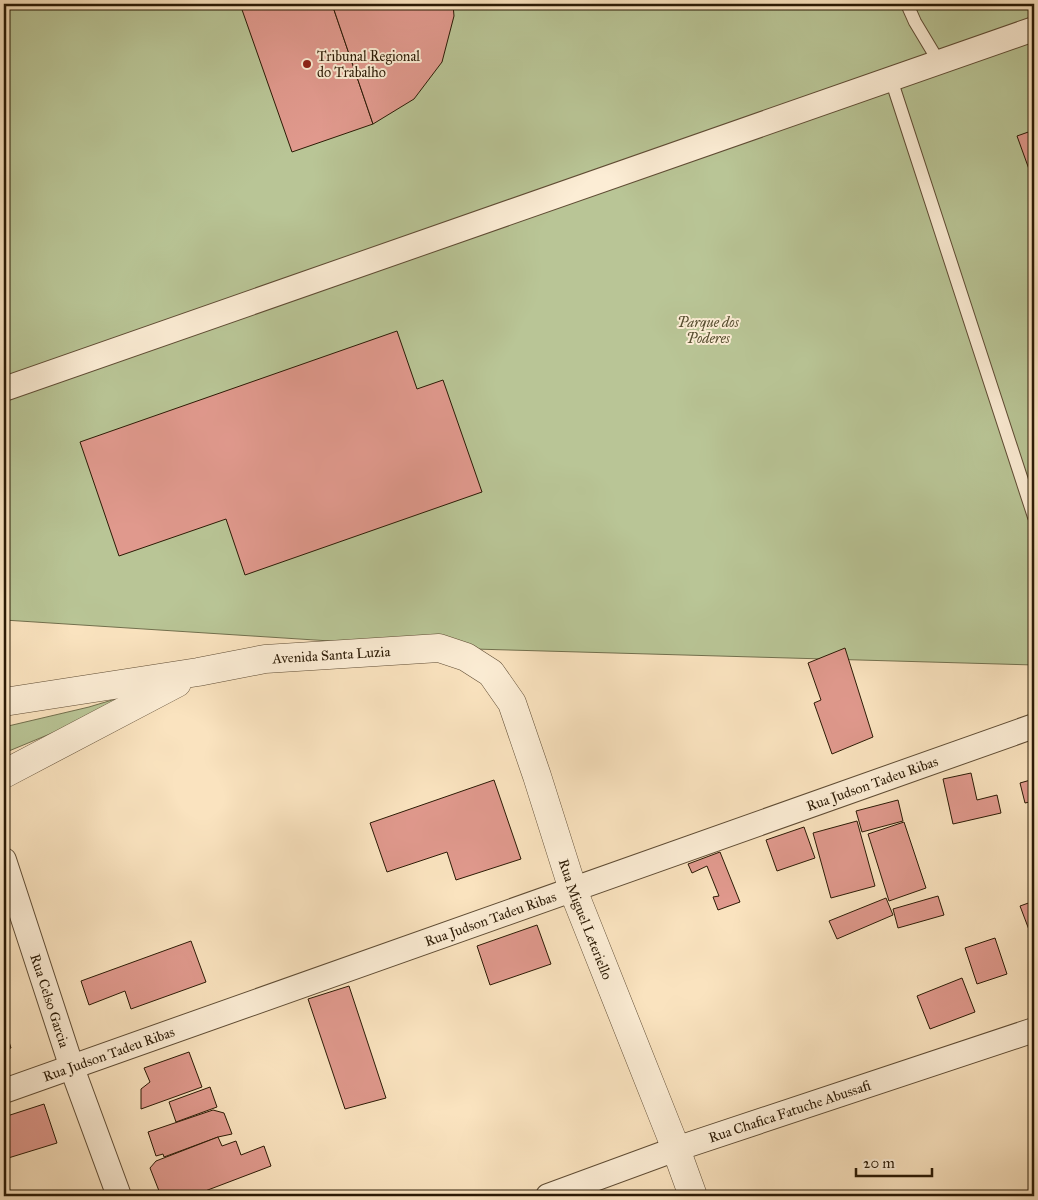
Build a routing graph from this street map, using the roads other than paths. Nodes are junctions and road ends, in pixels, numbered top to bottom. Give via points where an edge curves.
1 (907, 4) edge
2 (1034, 29) edge
3 (939, 62) junction
4 (891, 79) junction
5 (4, 389) edge
6 (1030, 492) edge
7 (1034, 517) edge
8 (466, 656) joint
9 (198, 672) junction
10 (4, 702) edge
11 (1034, 726) edge
12 (4, 774) edge
13 (4, 860) edge
14 (573, 890) junction
15 (1034, 1030) edge
16 (72, 1068) junction
17 (4, 1091) edge
18 (676, 1149) junction
19 (119, 1196) edge
20 (548, 1196) edge
21 (693, 1196) edge

1 - 3 lane
2 - 3 street
3 - 4 street
4 - 5 street
4 - 6 lane
6 - 7 lane
8 - 9 street, Avenida Santa Luzia via 439,648 265,659
8 - 14 street, Rua Miguel Leteriello via 491,673 512,703
9 - 10 street, Avenida Santa Luzia
9 - 12 street, Avenida Santa Luzia
11 - 14 street, Rua Judson Tadeu Ribas
13 - 16 street, Rua Celso Garcia
14 - 16 street, Rua Judson Tadeu Ribas
14 - 18 street, Rua Miguel Leteriello
15 - 18 street, Rua Chafica Fatuche Abussafi
16 - 17 street, Rua Judson Tadeu Ribas
16 - 19 street, Rua Celso Garcia
18 - 20 street, Rua Chafica Fatuche Abussafi
18 - 21 street, Rua Miguel Leteriello

